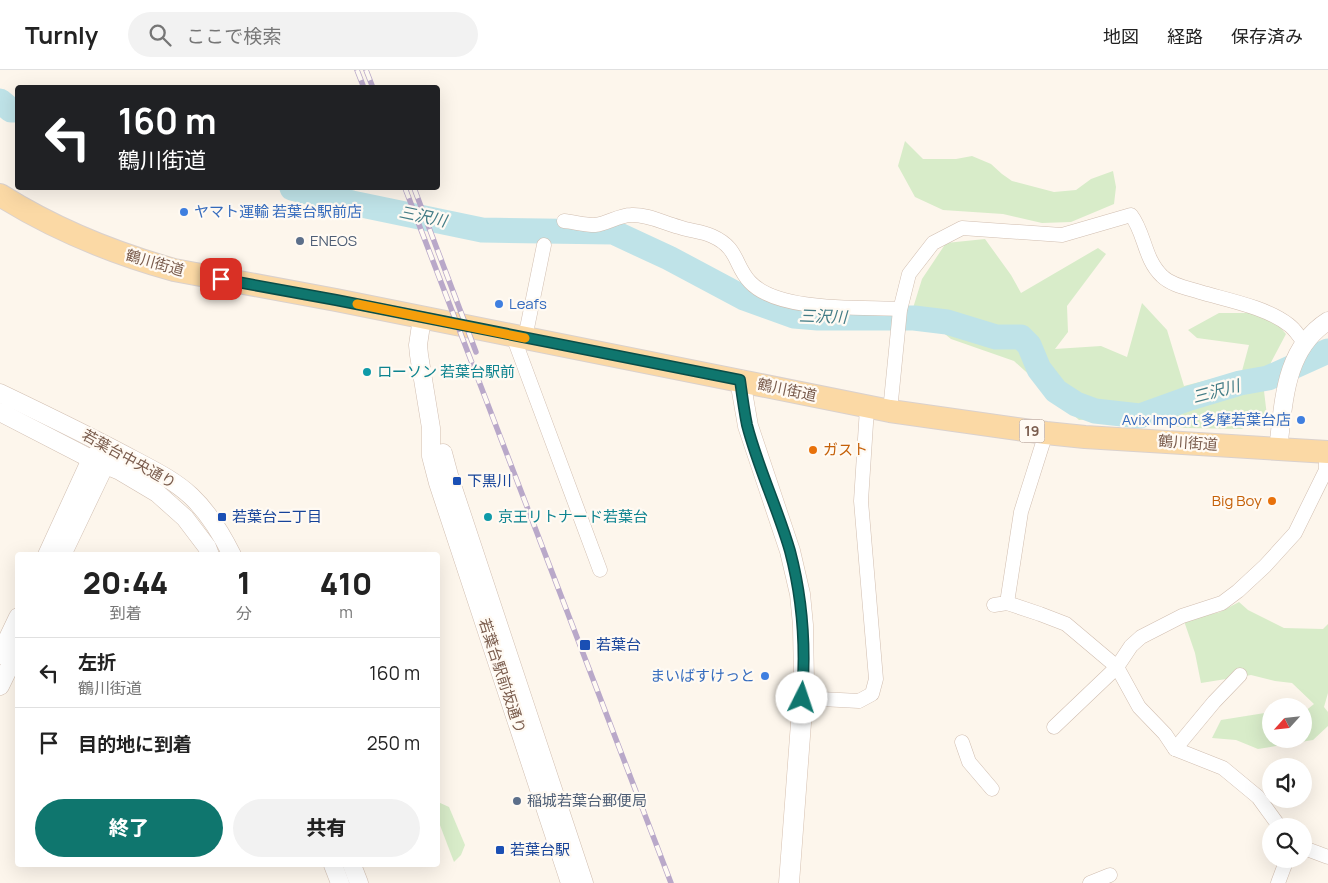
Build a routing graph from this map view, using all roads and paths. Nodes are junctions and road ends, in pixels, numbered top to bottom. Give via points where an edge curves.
1 (0, 194) edge
2 (564, 221) dead end
3 (544, 245) dead end
4 (900, 310) junction
5 (422, 318) junction
6 (1328, 321) edge
7 (519, 337) junction
8 (1302, 345) junction
9 (740, 380) junction
10 (0, 393) edge
11 (867, 408) junction
12 (890, 411) junction
13 (0, 412) edge
14 (431, 428) junction
15 (1046, 433) junction
16 (106, 444) junction
17 (1278, 448) junction
18 (1327, 452) edge
19 (98, 462) junction
20 (49, 552) edge
21 (63, 552) edge
22 (208, 552) edge
23 (230, 552) edge
24 (600, 570) dead end
25 (15, 623) edge
26 (0, 655) edge
27 (15, 655) edge
28 (1116, 667) junction
29 (1240, 675) dead end
30 (0, 686) edge
31 (802, 698) junction
32 (1054, 727) dead end
33 (962, 742) dead end
34 (1175, 749) junction
35 (992, 790) dead end
36 (1272, 818) edge
37 (1312, 851) edge
38 (1328, 857) edge
39 (334, 867) edge
40 (353, 867) edge
41 (1284, 868) edge
42 (1110, 875) dead end
43 (340, 883) edge
44 (359, 883) edge
45 (570, 883) edge
46 (584, 883) edge
47 (788, 883) edge
48 (1090, 883) edge
49 (1278, 883) edge

1 - 5 main road, 鶴川街道 / 19 via 78,237 143,261 197,275
2 - 4 street via 595,225 630,214 646,216 714,236 732,249 748,281 760,291 780,299 800,304
3 - 7 street
4 - 8 street via 909,274 915,266 933,243 962,228 1062,235 1131,215 1146,253 1162,276 1178,286 1273,316 1290,326
4 - 12 street
5 - 7 main road, 鶴川街道 / 19
5 - 14 street via 418,344
6 - 8 street
7 - 9 main road, 鶴川街道 / 19
7 - 24 street
8 - 17 street via 1286,385
9 - 11 main road, 鶴川街道 / 19
9 - 31 main road via 748,426 790,551 800,594 804,625
10 - 16 street, 若葉台中央通り
11 - 12 main road, 鶴川街道 / 19
11 - 31 street via 862,501 876,680 872,694 859,702
12 - 15 main road, 鶴川街道 / 19
13 - 19 street, 若葉台中央通り
14 - 45 street, 若葉台駅前坂通り via 434,468
14 - 46 street, 若葉台駅前坂通り via 443,452
15 - 17 main road, 鶴川街道 / 19
15 - 28 street via 1021,512 1001,604 1066,624
16 - 19 street
16 - 23 street, 若葉台中央通り via 190,495 207,513
17 - 18 main road, 鶴川街道 / 19
18 - 28 street via 1326,470 1295,533 1265,566 1222,603 1182,616 1141,637
19 - 20 street
19 - 21 street
19 - 22 street, 若葉台中央通り via 157,493 185,518
25 - 26 street
27 - 30 street
28 - 32 street
28 - 34 street via 1138,708 1165,734
29 - 34 street
31 - 47 main road
33 - 35 street via 969,762
34 - 36 street via 1223,768 1258,797
37 - 38 street
39 - 43 street
40 - 44 street
41 - 49 street
42 - 48 street

